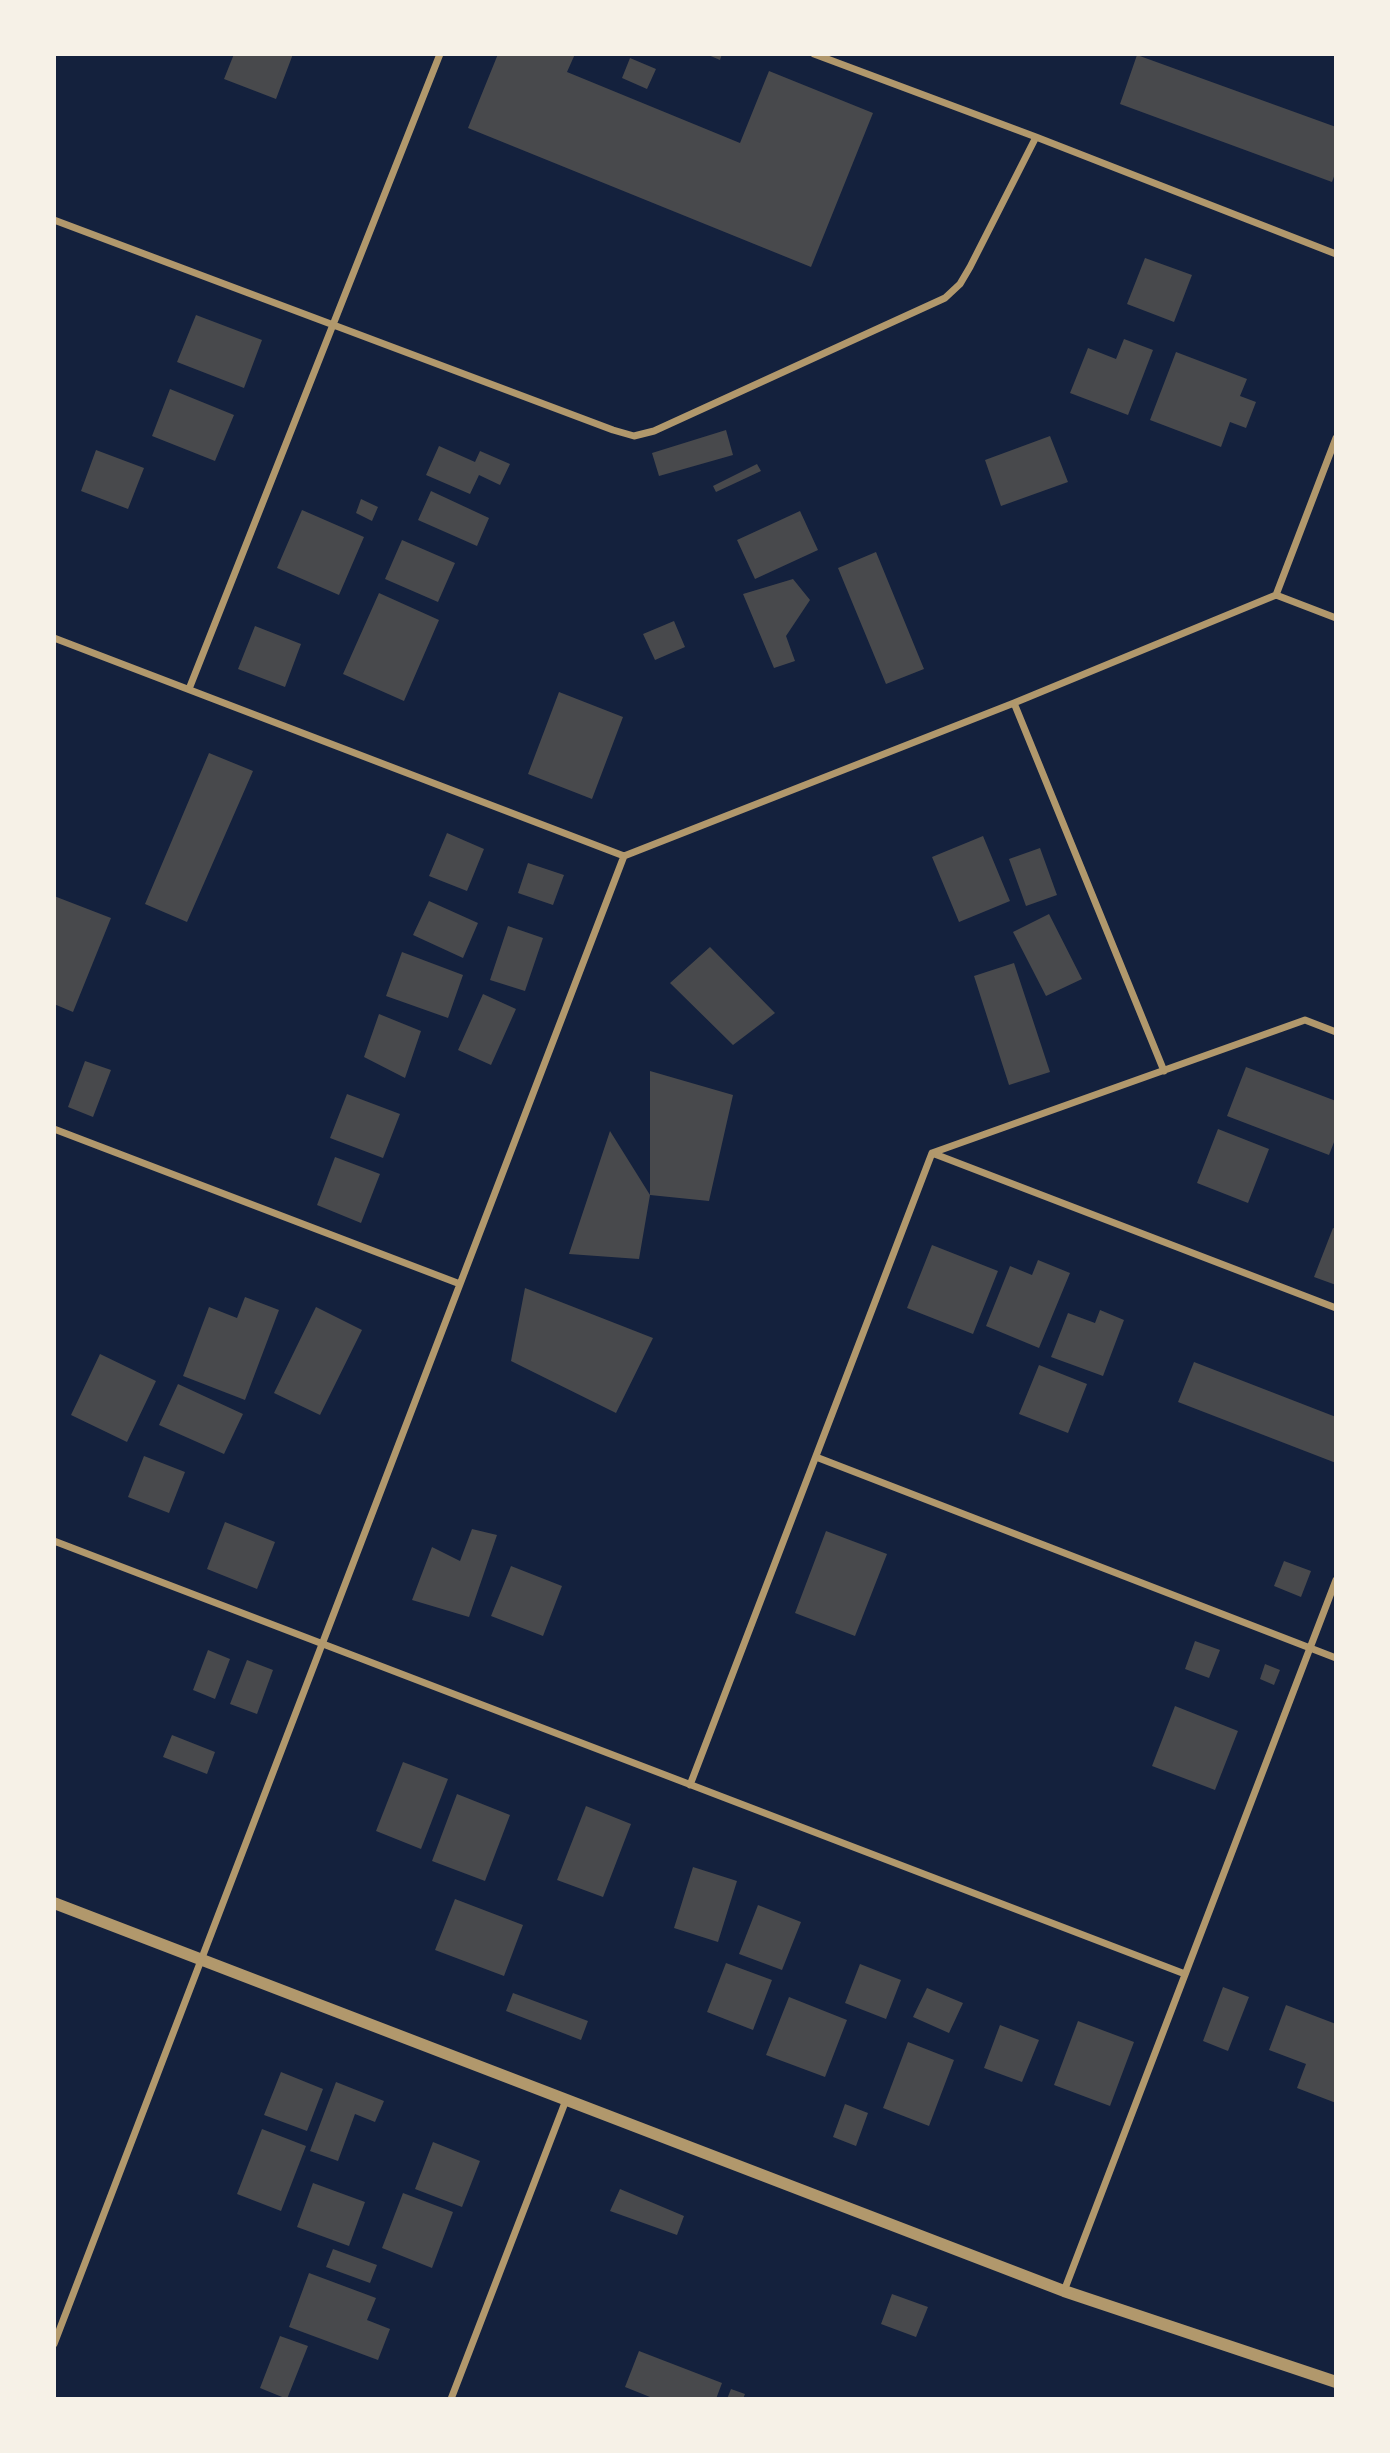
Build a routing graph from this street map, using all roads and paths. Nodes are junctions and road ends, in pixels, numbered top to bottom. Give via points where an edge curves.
1 (440, 54) edge
2 (814, 54) edge
3 (1036, 136) junction
4 (54, 220) edge
5 (1336, 254) edge
6 (334, 324) junction
7 (1336, 438) edge
8 (1276, 595) junction
9 (1336, 618) edge
10 (54, 638) edge
11 (189, 689) junction
12 (1014, 703) junction
13 (624, 856) junction
14 (1336, 1032) edge
15 (1164, 1071) junction
16 (54, 1129) edge
17 (932, 1153) junction
18 (460, 1284) junction
19 (1336, 1308) edge
20 (816, 1457) junction
21 (54, 1541) edge
22 (1336, 1580) edge
23 (323, 1643) junction
24 (1310, 1648) junction
25 (1336, 1658) edge
26 (690, 1785) junction
27 (54, 1903) edge
28 (201, 1960) junction
29 (1185, 1974) junction
30 (566, 2100) junction
31 (1064, 2291) junction
32 (54, 2344) edge
33 (1336, 2382) edge
34 (452, 2399) edge

1 - 6 street
2 - 3 street
3 - 5 street
3 - 6 street via 970,267 945,298 654,431 634,436 613,430
4 - 6 street
6 - 11 street
7 - 8 street
8 - 9 street
8 - 12 street
10 - 11 street
11 - 13 street
12 - 13 street
12 - 15 street
13 - 18 street
14 - 15 street via 1305,1020
15 - 17 street
16 - 18 street
17 - 19 street
17 - 20 street
18 - 23 street
20 - 24 street
20 - 26 street
21 - 23 street
22 - 24 street
23 - 26 street
23 - 28 street
24 - 25 street
24 - 29 street
26 - 29 street
27 - 28 street
28 - 30 street
28 - 32 street
29 - 31 street
30 - 31 street
30 - 34 street
31 - 33 street

